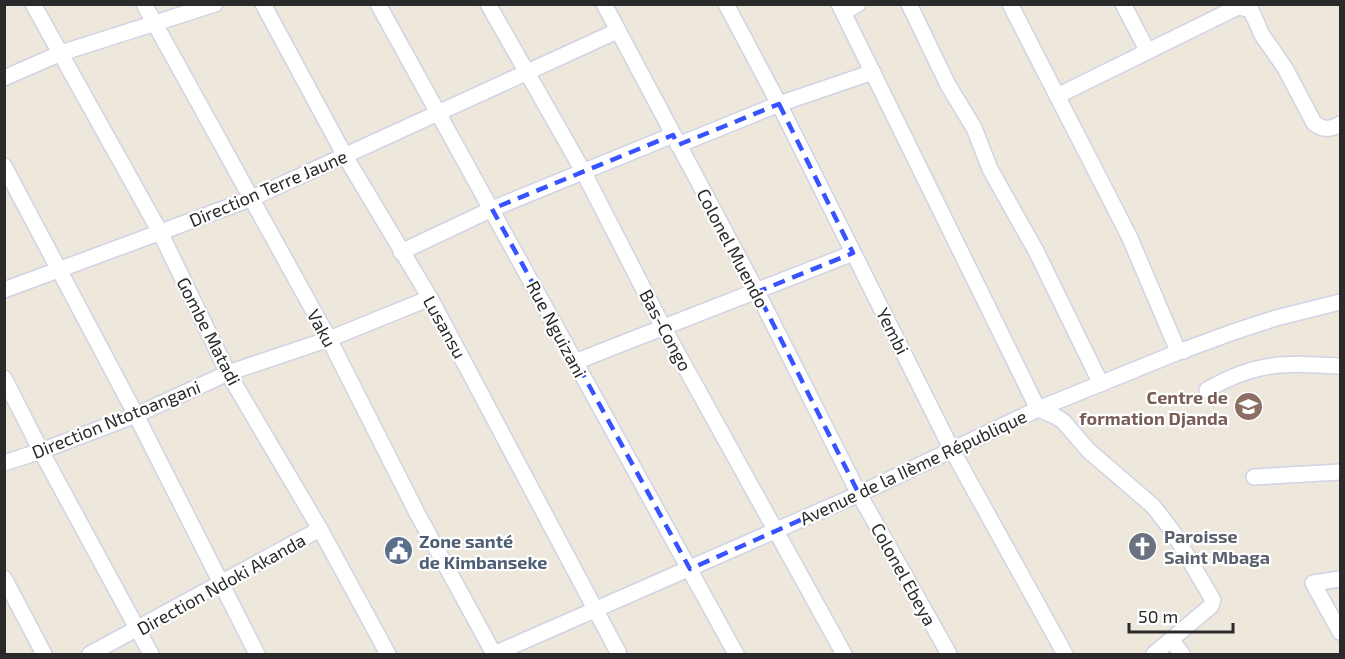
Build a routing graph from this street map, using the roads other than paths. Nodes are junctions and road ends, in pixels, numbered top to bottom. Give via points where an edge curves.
1 (33, 4) edge
2 (144, 4) edge
3 (215, 4) edge
4 (262, 4) edge
5 (378, 4) edge
6 (489, 4) edge
7 (604, 4) edge
8 (726, 4) edge
9 (858, 4) edge
10 (909, 4) edge
11 (1010, 4) edge
12 (1123, 4) edge
13 (1241, 5) edge
14 (842, 8) edge
15 (155, 24) junction
16 (617, 31) junction
17 (1147, 51) junction
18 (61, 54) junction
19 (525, 72) junction
20 (873, 72) junction
21 (4, 78) edge
22 (1057, 96) junction
23 (779, 104) junction
24 (437, 112) junction
25 (1341, 124) edge
26 (676, 140) junction
27 (345, 156) junction
28 (4, 166) edge
29 (583, 171) junction
30 (250, 199) junction
31 (492, 208) junction
32 (160, 232) junction
33 (401, 252) junction
34 (853, 253) junction
35 (58, 269) junction
36 (4, 290) edge
37 (757, 292) junction
38 (430, 298) junction
39 (1341, 302) edge
40 (663, 327) junction
41 (329, 339) junction
42 (1184, 351) junction
43 (575, 363) junction
44 (1341, 366) edge
45 (228, 373) junction
46 (4, 378) edge
47 (1101, 384) junction
48 (1207, 390) dead end
49 (1038, 409) junction
50 (136, 415) junction
51 (952, 450) junction
52 (41, 451) junction
53 (4, 463) edge
54 (1341, 471) edge
55 (1254, 477) dead end
56 (859, 494) junction
57 (320, 529) junction
58 (775, 529) junction
59 (690, 569) junction
60 (4, 578) edge
61 (1341, 579) edge
62 (221, 584) junction
63 (594, 610) junction
64 (138, 629) junction
65 (1341, 632) edge
66 (1172, 641) junction
67 (44, 654) edge
68 (90, 654) edge
69 (151, 654) edge
70 (257, 654) edge
71 (388, 654) edge
72 (494, 654) edge
73 (619, 654) edge
74 (736, 654) edge
75 (844, 654) edge
76 (949, 654) edge
77 (1065, 654) edge
78 (1154, 654) edge
79 (1182, 654) edge

1 - 18 street, Gombe Matadi
2 - 15 street, Vaku
3 - 15 street
4 - 27 street, Lusansu
5 - 24 street, Rue Nguizani
6 - 19 street, Bas-Congo
7 - 16 street, Colonel Muendo
8 - 23 street, Yembi
9 - 14 street
10 - 47 street
11 - 22 street
12 - 17 street
13 - 17 street
13 - 25 street via 1251,10 1314,123 1322,129
14 - 20 street
15 - 18 street
15 - 30 street, Vaku
16 - 19 street, Direction Terre Jaune
16 - 26 street, Colonel Muendo
17 - 22 street
18 - 21 street
18 - 32 street, Gombe Matadi
19 - 24 street, Direction Terre Jaune
19 - 29 street, Bas-Congo
20 - 23 street
20 - 49 street
22 - 42 street via 1129,236 1179,351
23 - 26 street
23 - 34 street, Yembi
24 - 27 street, Direction Terre Jaune
24 - 31 street, Rue Nguizani
26 - 29 street
26 - 37 street, Colonel Muendo
27 - 30 street, Direction Terre Jaune
27 - 33 street, Lusansu
28 - 35 street
29 - 31 street
29 - 40 street, Bas-Congo
30 - 32 street, Direction Terre Jaune
30 - 41 street, Vaku
31 - 33 street
31 - 43 street, Rue Nguizani
32 - 35 street, Direction Terre Jaune
32 - 45 street, Gombe Matadi
33 - 38 street, Lusansu
34 - 37 street
34 - 51 street, Yembi
35 - 36 street, Direction Terre Jaune
35 - 50 street
37 - 40 street
37 - 56 street, Colonel Muendo
38 - 41 street, Direction Ntotoangani
38 - 63 street, Lusansu
39 - 42 street, Avenue de la IIème République via 1276,318
40 - 43 street
40 - 58 street, Bas-Congo
41 - 45 street, Direction Ntotoangani
41 - 72 street, Vaku
42 - 47 street, Avenue de la IIème République
43 - 59 street, Rue Nguizani
44 - 48 street via 1278,364 1251,369
45 - 50 street, Direction Ntotoangani
45 - 57 street, Gombe Matadi
46 - 52 street
47 - 49 street, Avenue de la IIème République
49 - 51 street, Avenue de la IIème République
49 - 66 street via 1063,421 1089,451 1153,506 1213,600
50 - 52 street, Direction Ntotoangani
50 - 62 street
51 - 56 street, Avenue de la IIème République
51 - 77 street, Yembi
52 - 53 street, Direction Ntotoangani
52 - 64 street
54 - 55 street
56 - 58 street, Avenue de la IIème République
56 - 76 street, Colonel Ebeya
57 - 62 street, Direction Ndoki Akanda
57 - 71 street, Gombe Matadi
58 - 59 street, Avenue de la IIème République
58 - 75 street, Bas-Congo
59 - 63 street, Avenue de la IIème République
59 - 74 street, Rue Nguizani
60 - 67 street
61 - 65 street via 1313,583
62 - 64 street, Direction Ndoki Akanda
62 - 70 street
63 - 72 street, Avenue de la IIème République
63 - 73 street, Lusansu
64 - 68 street, Direction Ndoki Akanda
64 - 69 street
66 - 78 street
66 - 79 street

